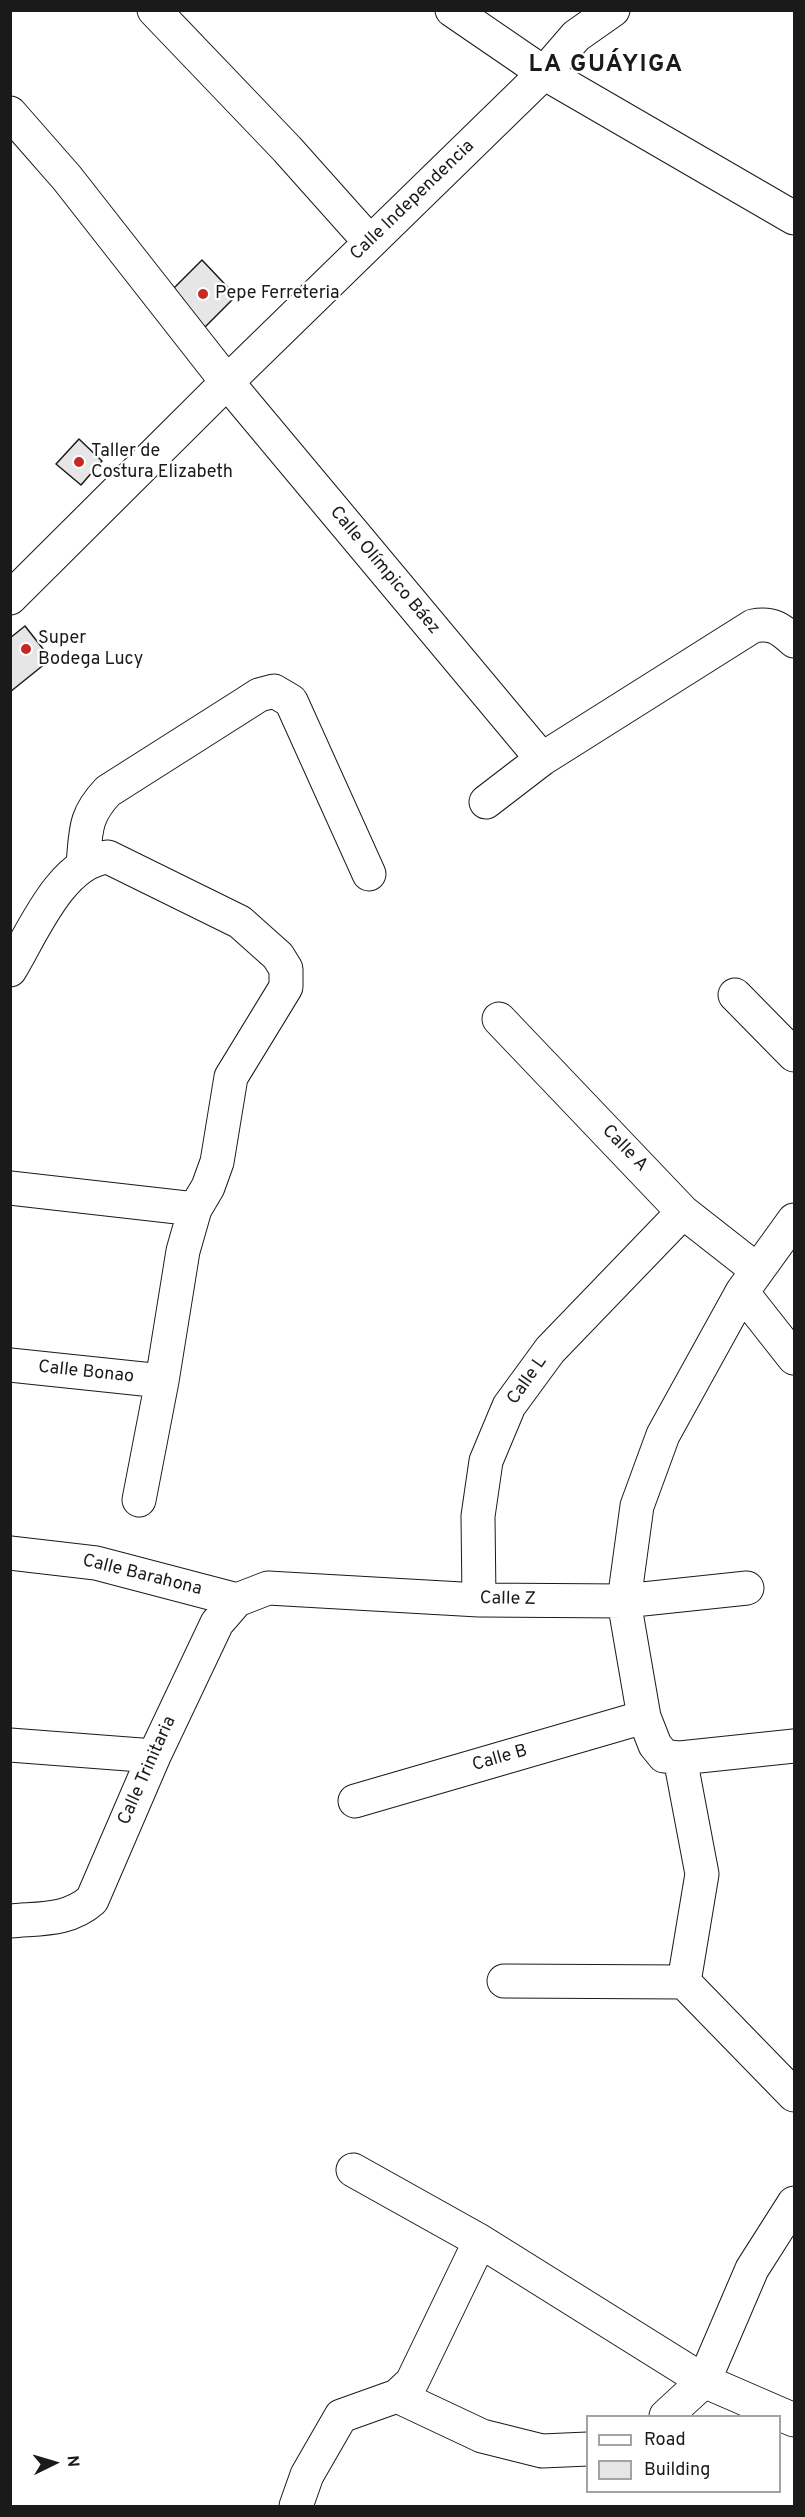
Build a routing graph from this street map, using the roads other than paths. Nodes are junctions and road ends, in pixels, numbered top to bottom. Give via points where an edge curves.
1 (154, 10) edge
2 (452, 10) edge
3 (613, 10) edge
4 (544, 73) junction
5 (10, 113) edge
6 (795, 218) edge
7 (370, 242) junction
8 (227, 382) junction
9 (10, 598) edge
10 (795, 641) edge
11 (542, 759) junction
12 (486, 802) dead end
13 (83, 865) junction
14 (369, 874) dead end
15 (10, 970) edge
16 (735, 995) dead end
17 (499, 1019) dead end
18 (795, 1055) edge
19 (10, 1188) edge
20 (195, 1209) junction
21 (683, 1212) junction
22 (795, 1220) edge
23 (750, 1281) junction
24 (795, 1358) edge
25 (10, 1365) edge
26 (162, 1381) junction
27 (139, 1500) dead end
28 (10, 1552) edge
29 (268, 1588) joint
30 (747, 1588) dead end
31 (237, 1600) junction
32 (479, 1600) junction
33 (624, 1601) junction
34 (644, 1718) junction
35 (10, 1745) edge
36 (795, 1746) edge
37 (154, 1756) junction
38 (680, 1758) junction
39 (355, 1801) dead end
40 (10, 1921) edge
41 (504, 1981) dead end
42 (684, 1982) junction
43 (795, 2095) edge
44 (353, 2170) dead end
45 (795, 2203) edge
46 (480, 2241) junction
47 (704, 2381) junction
48 (398, 2396) junction
49 (667, 2415) edge
50 (795, 2420) edge
51 (586, 2449) edge
52 (296, 2506) edge

1 - 7 street
2 - 4 street
3 - 4 street, Calle Independencia via 576,36
4 - 6 street
4 - 7 street, Calle Independencia
5 - 8 street, Calle Olímpico Báez via 67,178
7 - 8 street, Calle Independencia
8 - 9 street, Calle Independencia
8 - 11 street, Calle Olímpico Báez
10 - 11 street via 780,628 766,623 753,626
11 - 12 street
13 - 14 street via 94,807 108,791 245,704 274,691 291,701
13 - 15 street via 58,890
13 - 20 street via 108,857 240,922 278,956 286,969 286,987 231,1077 217,1162
16 - 18 street
17 - 21 street, Calle A
19 - 20 street
20 - 26 street via 183,1251
21 - 23 street, Calle A
21 - 32 street, Calle L via 550,1350 509,1406 486,1461 477,1516
22 - 23 street
23 - 24 street, Calle A
23 - 33 street via 663,1435 637,1506
25 - 26 street, Calle Bonao
26 - 27 street
28 - 31 street, Calle Barahona via 96,1563
29 - 31 street, Calle Trinitaria
29 - 32 street, Calle Z
30 - 33 street, Calle Z
31 - 37 street, Calle Trinitaria via 217,1623
32 - 33 street, Calle Z
33 - 34 street
34 - 38 street via 664,1756
34 - 39 street, Calle B
35 - 37 street
36 - 38 street
37 - 40 street, Calle Trinitaria via 92,1900 79,1911 63,1916
38 - 42 street via 702,1874
41 - 42 street
42 - 43 street
44 - 46 street
45 - 47 street via 753,2269
46 - 47 street
46 - 48 street via 412,2382
47 - 49 street
47 - 50 street
48 - 51 street via 482,2436 542,2451
48 - 52 street via 340,2416 307,2475

